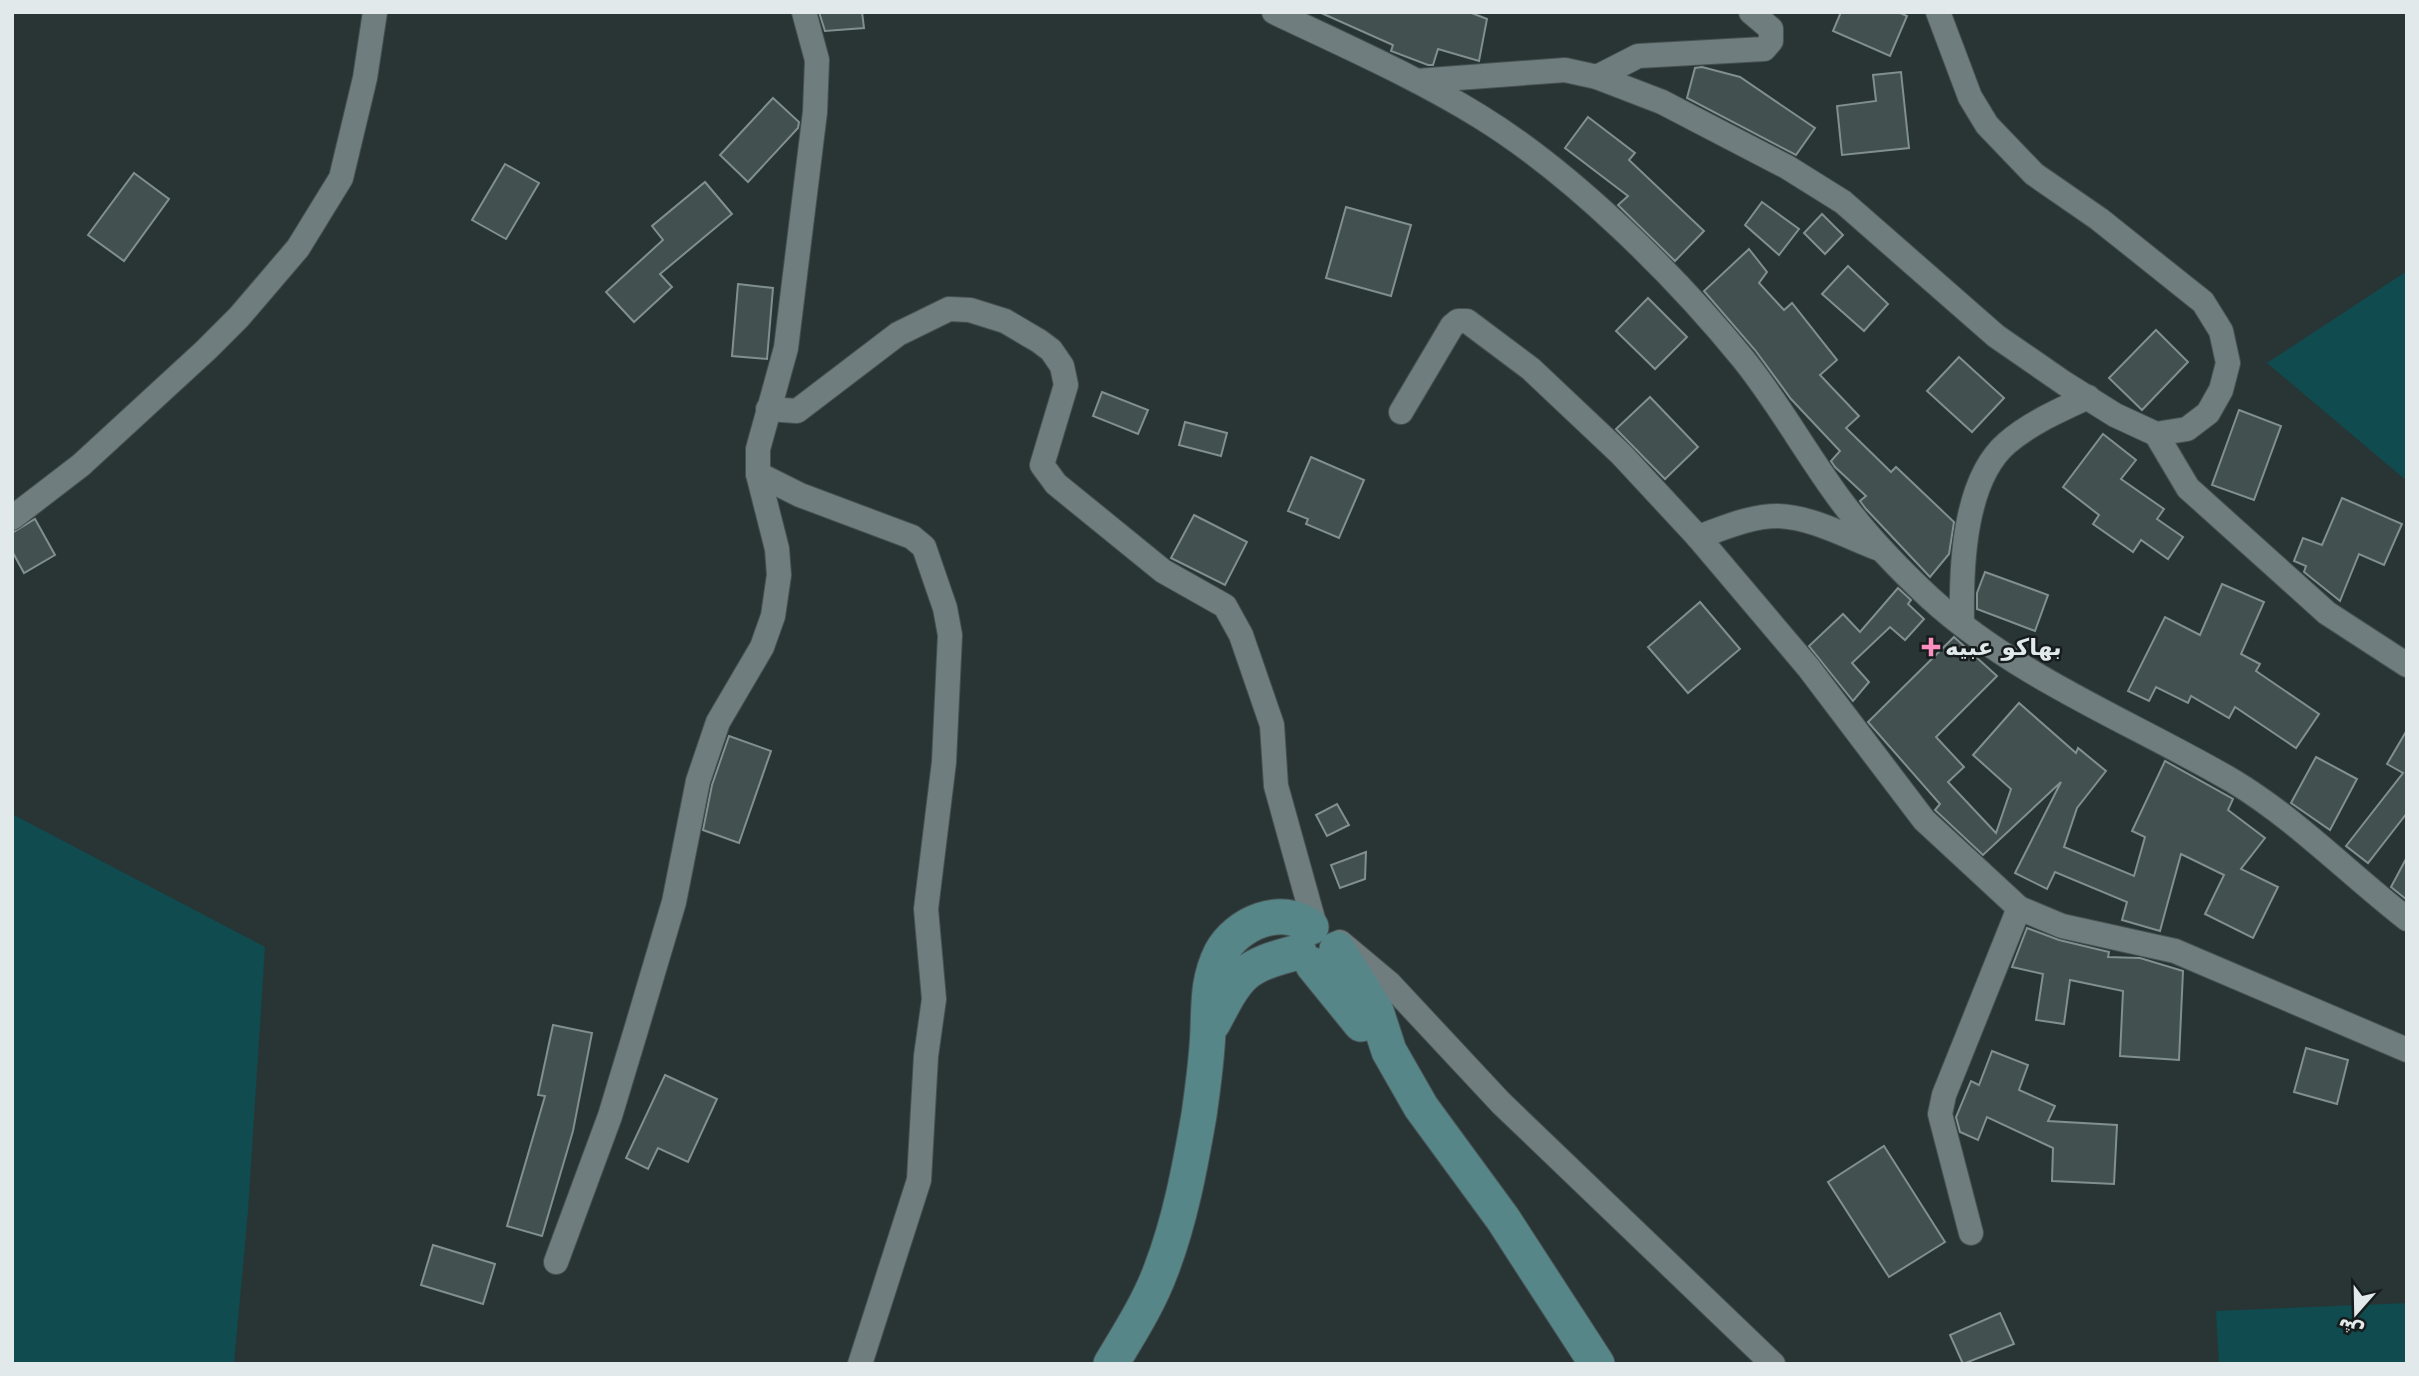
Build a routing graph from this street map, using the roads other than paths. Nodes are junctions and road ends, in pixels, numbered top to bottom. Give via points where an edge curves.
1 (375, 12) edge
2 (804, 12) edge
3 (1275, 12) edge
4 (1751, 12) edge
5 (1938, 12) edge
6 (1597, 77) junction
7 (1417, 81) junction
8 (2088, 397) junction
9 (768, 409) junction
10 (1401, 412) dead end
11 (2156, 435) junction
12 (758, 474) junction
13 (12, 519) edge
14 (1698, 537) junction
15 (1881, 549) junction
16 (1962, 623) junction
17 (2407, 665) edge
18 (2019, 908) junction
19 (2407, 919) edge
20 (1318, 943) junction
21 (2407, 1050) edge
22 (1971, 1233) dead end
23 (556, 1262) dead end
24 (860, 1364) edge
25 (1111, 1364) edge
26 (1597, 1364) edge
27 (1773, 1364) edge

1 - 13 street via 341,178 298,248 206,350 81,465
2 - 9 street via 817,60 815,112 786,348
3 - 7 street
4 - 6 street via 1771,29 1771,41 1764,49 1638,56
5 - 11 street via 1970,97 1987,125 2034,174 2203,302 2221,331 2228,363 2221,390 2208,413 2187,429
6 - 7 street via 1565,70
6 - 8 street via 1673,108 1787,167 1843,202 1996,336
7 - 15 street via 1532,152 1603,212 1658,267 1744,361 1844,505
8 - 11 street
8 - 16 street via 2006,444 1983,477 1962,564
9 - 12 street via 758,449
9 - 20 street via 797,411 898,334 949,309 1005,321 1051,350 1062,366 1066,385 1042,465 1056,484 1163,571 1225,606 1241,635 1272,725 1276,786
10 - 14 street via 1447,332 1458,321 1467,321 1531,369 1621,454
11 - 17 street via 2173,467 2197,496 2327,613
12 - 23 street via 777,549 779,575 773,616 762,647 718,722 698,781 674,902 610,1116
12 - 24 street via 800,495 912,537 924,547 950,635 944,762 926,909 934,999 919,1180
14 - 15 street via 1747,520 1778,516 1806,521
14 - 18 street via 1808,667 1924,820
15 - 16 street
16 - 19 street via 2048,680 2238,784
18 - 21 street via 2062,926 2175,951
18 - 22 street via 1940,1114
20 - 25 main road via 1262,961 1245,972 1232,985 1208,1032 1183,1196 1161,1270
20 - 26 main road via 1376,1011 1389,1051 1421,1107 1503,1219
20 - 27 street via 1390,985 1501,1103

